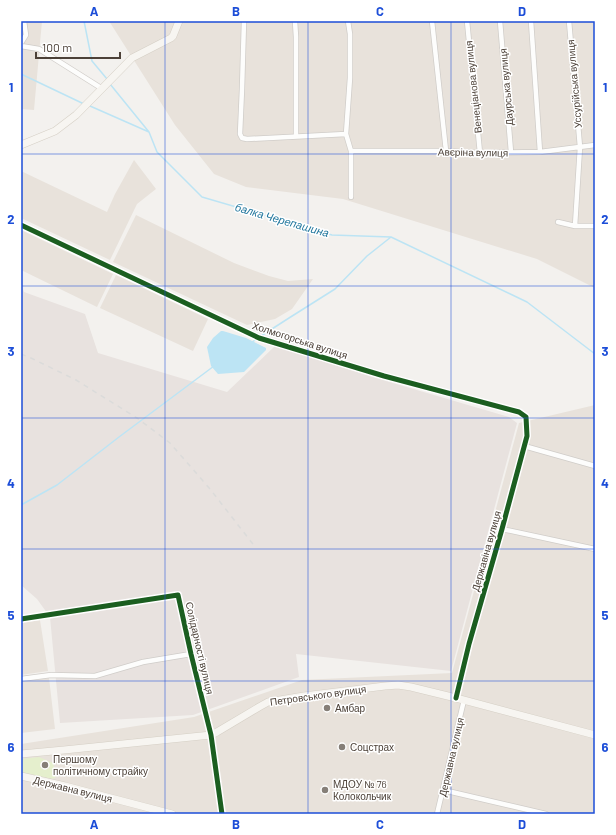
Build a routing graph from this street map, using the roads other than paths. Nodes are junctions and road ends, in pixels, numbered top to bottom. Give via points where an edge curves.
1 (24, 21) edge
2 (179, 21) edge
3 (244, 21) edge
4 (294, 21) edge
5 (348, 21) edge
6 (432, 21) edge
7 (467, 21) edge
8 (500, 21) edge
9 (531, 21) edge
10 (569, 21) edge
11 (21, 45) edge
12 (102, 88) junction
13 (346, 134) junction
14 (296, 136) junction
15 (595, 145) edge
16 (21, 146) edge
17 (580, 147) junction
18 (351, 151) junction
19 (446, 151) junction
20 (511, 152) junction
21 (540, 152) junction
22 (480, 153) junction
23 (350, 197) dead end
24 (558, 222) dead end
25 (21, 225) edge
26 (575, 226) junction
27 (595, 226) edge
28 (519, 412) joint
29 (524, 446) junction
30 (595, 466) edge
31 (502, 529) junction
32 (595, 549) edge
33 (21, 619) edge
34 (191, 654) junction
35 (21, 679) edge
36 (456, 698) junction
37 (464, 700) junction
38 (211, 735) junction
39 (595, 735) edge
40 (21, 754) edge
41 (21, 776) edge
42 (443, 790) junction
43 (172, 814) edge
44 (222, 814) edge
45 (437, 814) edge
46 (546, 814) edge

1 - 11 street via 26,35
2 - 12 main road via 171,38 132,58
3 - 14 street via 240,134 242,138 247,139
4 - 14 street
5 - 13 street via 350,78
6 - 19 street
7 - 22 street, Венеціанова вулиця
8 - 20 street, Даурська вулиця
9 - 21 street
10 - 17 street, Уссурійська вулиця
11 - 12 street via 39,49
12 - 16 main road via 76,115 55,131
13 - 14 street
13 - 18 street
15 - 17 street, Авєріна вулиця
17 - 21 street, Авєріна вулиця
17 - 26 street, Уссурійська вулиця
18 - 19 street, Авєріна вулиця
18 - 23 street
19 - 22 street, Авєріна вулиця
20 - 21 street, Авєріна вулиця
20 - 22 street, Авєріна вулиця
24 - 26 street
25 - 28 street, Холмогорська вулиця via 259,338 384,376
26 - 27 street
28 - 29 street, Державіна вулиця via 526,418 527,436
29 - 30 street
29 - 31 street, Державіна вулиця
31 - 32 street
31 - 36 street, Державіна вулиця
33 - 34 street, Солідарності вулиця via 178,595
34 - 35 street, Солідарності вулиця via 143,662 95,676 52,674
34 - 38 street, Солідарності вулиця
36 - 37 main road, Петровського вулиця
36 - 38 main road, Петровського вулиця via 411,687 385,686 278,700 264,704
37 - 39 main road, Петровського вулиця
37 - 42 street, Державна вулиця
38 - 40 main road, Петровського вулиця
38 - 44 street, Солідарності вулиця
41 - 43 main road, Державна вулиця
42 - 45 street, Державна вулиця
42 - 46 street

